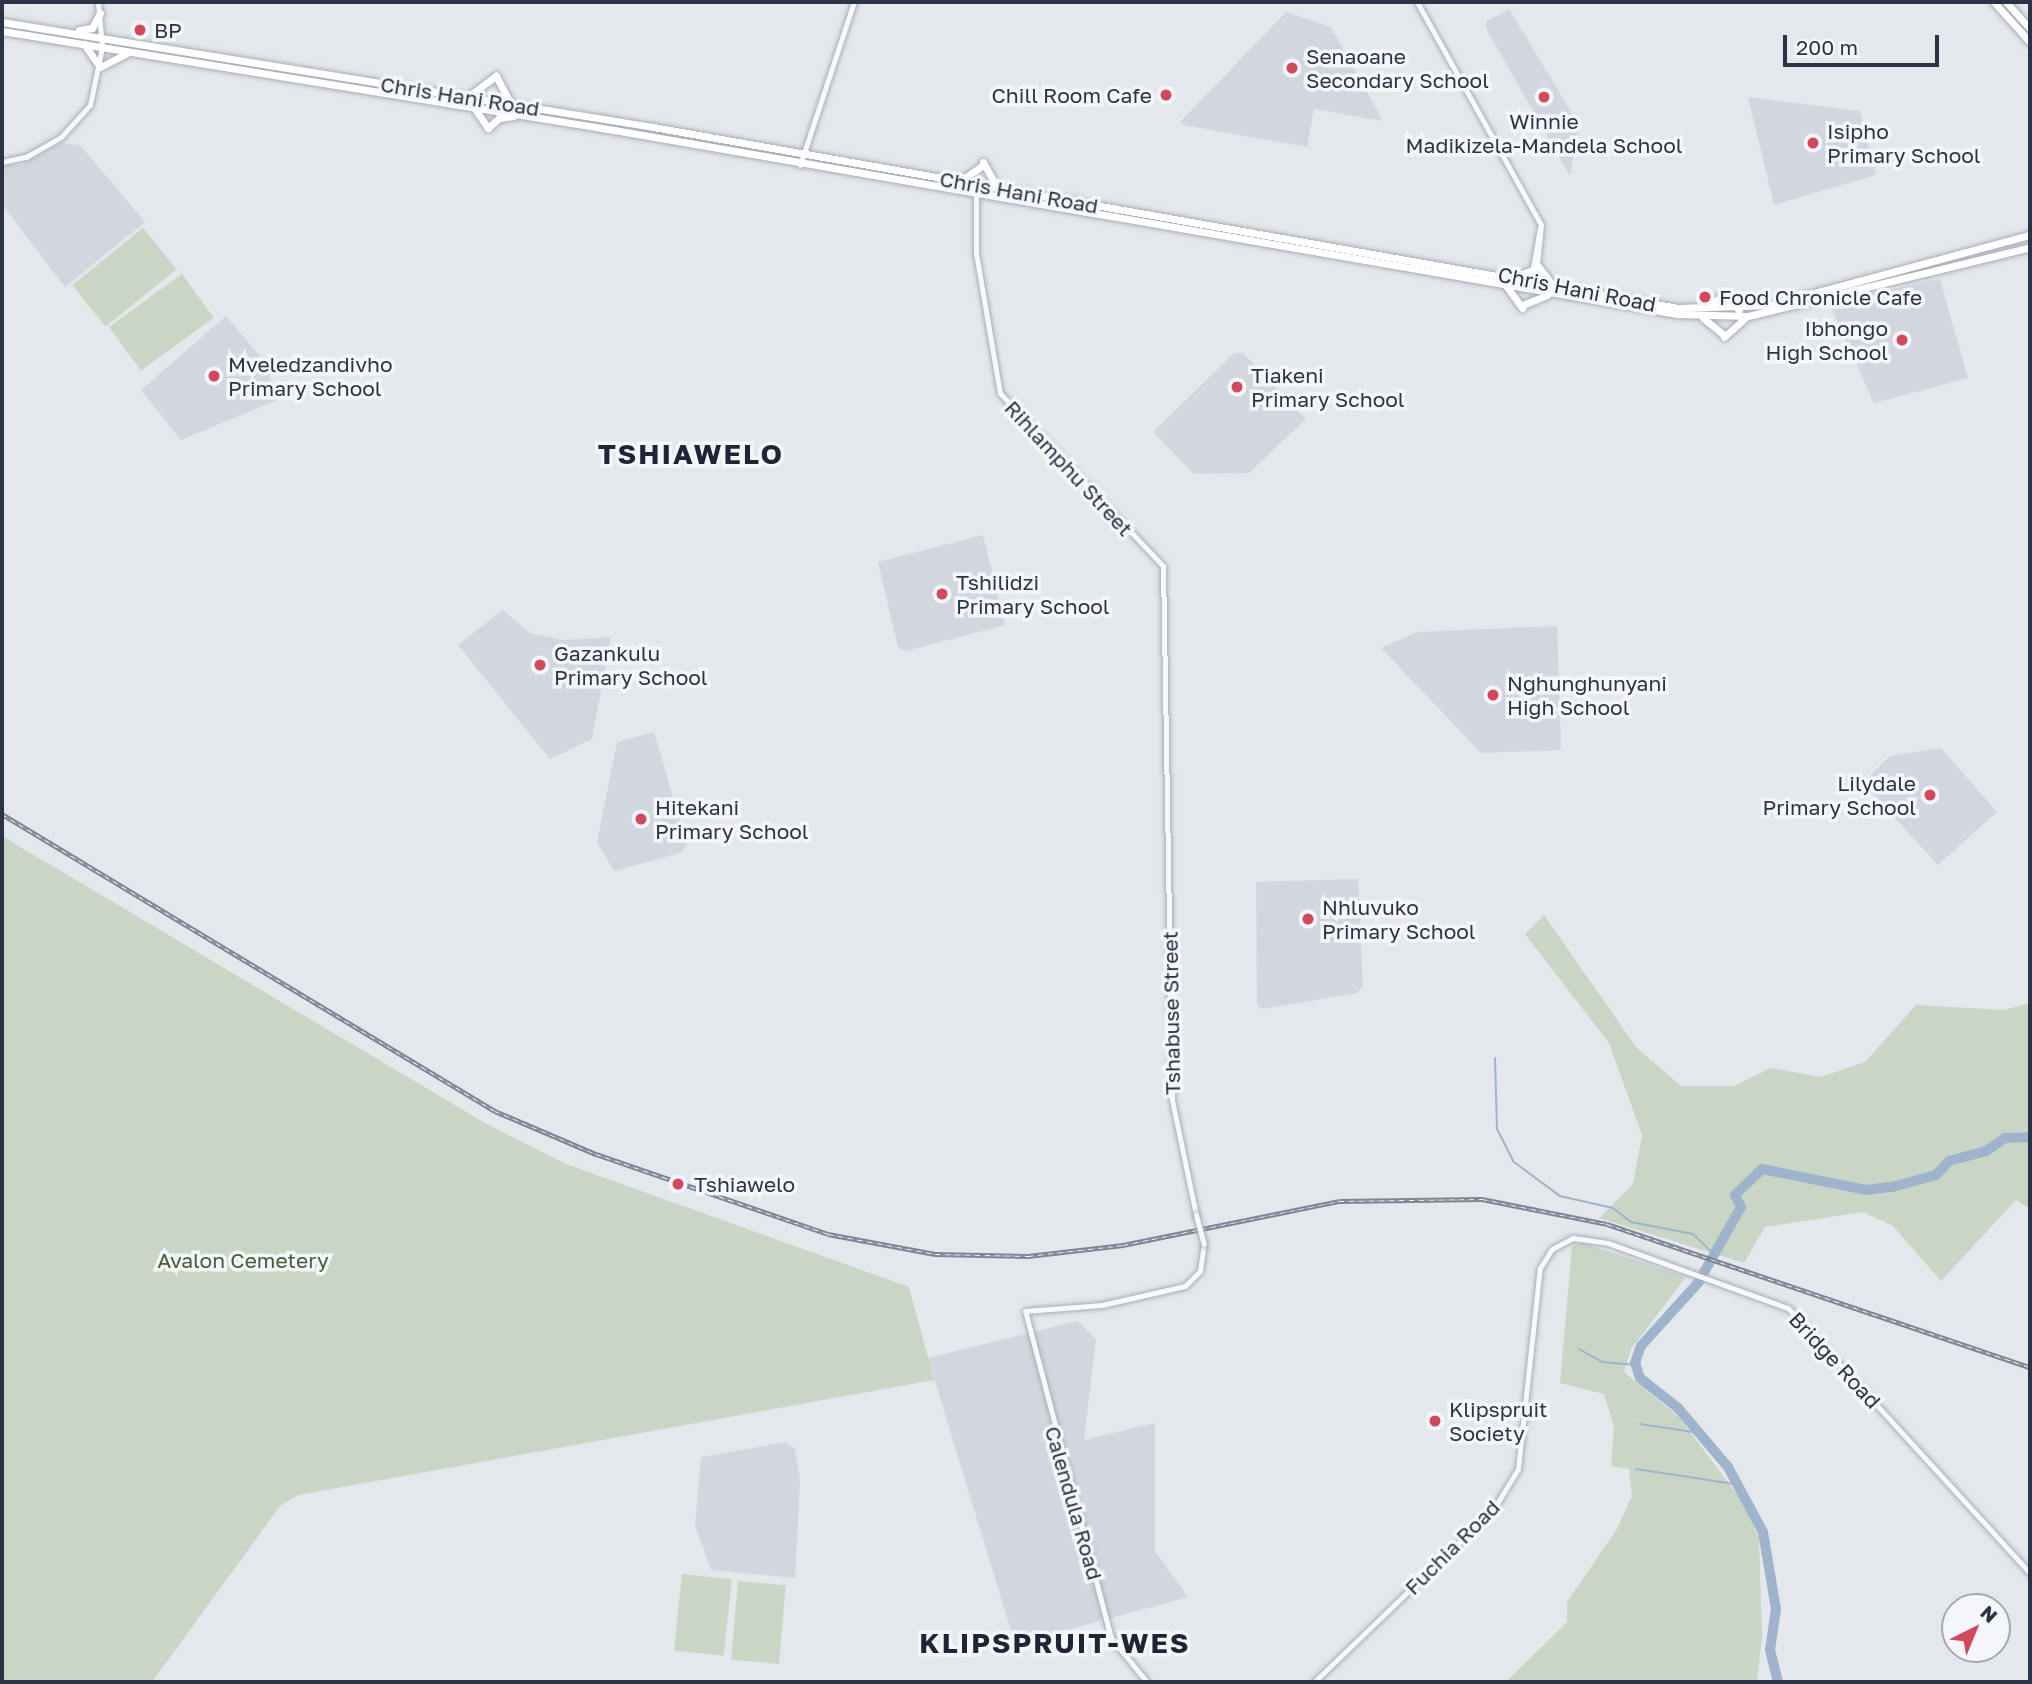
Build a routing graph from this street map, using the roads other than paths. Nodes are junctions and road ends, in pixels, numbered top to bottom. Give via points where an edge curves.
1 (100, 2) edge
2 (854, 2) edge
3 (1417, 2) edge
4 (1994, 2) edge
5 (2006, 2) edge
6 (100, 15) junction
7 (2, 22) edge
8 (2030, 29) edge
9 (2, 31) edge
10 (64, 31) junction
11 (102, 37) junction
12 (2030, 42) edge
13 (84, 44) junction
14 (102, 47) junction
15 (138, 53) junction
16 (100, 67) junction
17 (468, 96) junction
18 (510, 103) junction
19 (472, 106) junction
20 (540, 117) junction
21 (803, 154) junction
22 (2, 162) edge
23 (800, 164) junction
24 (942, 179) junction
25 (999, 189) junction
26 (976, 193) junction
27 (2029, 236) edge
28 (2030, 248) edge
29 (1535, 268) junction
30 (1505, 274) junction
31 (1533, 280) junction
32 (1507, 287) junction
33 (1566, 288) junction
34 (1531, 292) junction
35 (1548, 294) junction
36 (1739, 310) junction
37 (1701, 313) junction
38 (1748, 316) junction
39 (1163, 566) joint
40 (1545, 1257) joint
41 (1025, 1311) joint
42 (2030, 1573) edge
43 (1147, 1682) edge
44 (1314, 1682) edge

1 - 6 street
2 - 21 street
3 - 29 street via 1541,225
4 - 12 main road
5 - 8 main road
6 - 10 main road via 92,28
6 - 11 street
7 - 10 main road, Chris Hani Road
9 - 13 main road, Chris Hani Road
10 - 11 main road, Chris Hani Road
11 - 14 street
11 - 17 main road, Chris Hani Road
13 - 14 main road, Chris Hani Road
13 - 16 main road
14 - 15 main road, Chris Hani Road
14 - 16 street
15 - 16 main road via 114,55
15 - 19 main road, Chris Hani Road
16 - 22 street via 90,105 66,133 26,157
17 - 18 main road, Chris Hani Road
17 - 18 main road via 496,76
18 - 21 main road, Chris Hani Road
19 - 20 main road, Chris Hani Road
19 - 20 main road via 488,128 502,117
20 - 23 main road, Chris Hani Road
21 - 23 street
21 - 24 main road, Chris Hani Road
23 - 26 main road, Chris Hani Road
24 - 25 main road, Chris Hani Road
24 - 25 main road via 966,177 982,163
25 - 30 main road, Chris Hani Road
26 - 32 main road, Chris Hani Road
26 - 39 street, Rihlamphu Street via 976,253 1002,397
27 - 28 street
27 - 36 main road, Chris Hani Road
28 - 38 main road, Chris Hani Road
29 - 30 main road
29 - 31 street
29 - 33 main road via 1543,278
30 - 31 main road, Chris Hani Road
31 - 33 main road, Chris Hani Road
31 - 34 street
32 - 34 main road, Chris Hani Road
32 - 35 main road via 1523,306
33 - 37 main road, Chris Hani Road
34 - 35 main road, Chris Hani Road
35 - 37 main road, Chris Hani Road
36 - 37 main road, Chris Hani Road
36 - 37 main road via 1722,295
37 - 38 main road, Chris Hani Road
37 - 38 main road via 1724,336
39 - 41 street, Tshabuse Street, bridge via 1172,1100 1204,1244 1200,1271 1185,1286 1102,1305
40 - 42 street, Bridge Road via 1562,1242 1582,1237 1712,1279 1793,1313
40 - 44 street, Fuchia Road via 1538,1277 1518,1469 1493,1510
41 - 43 street, Calendula Road via 1111,1638

